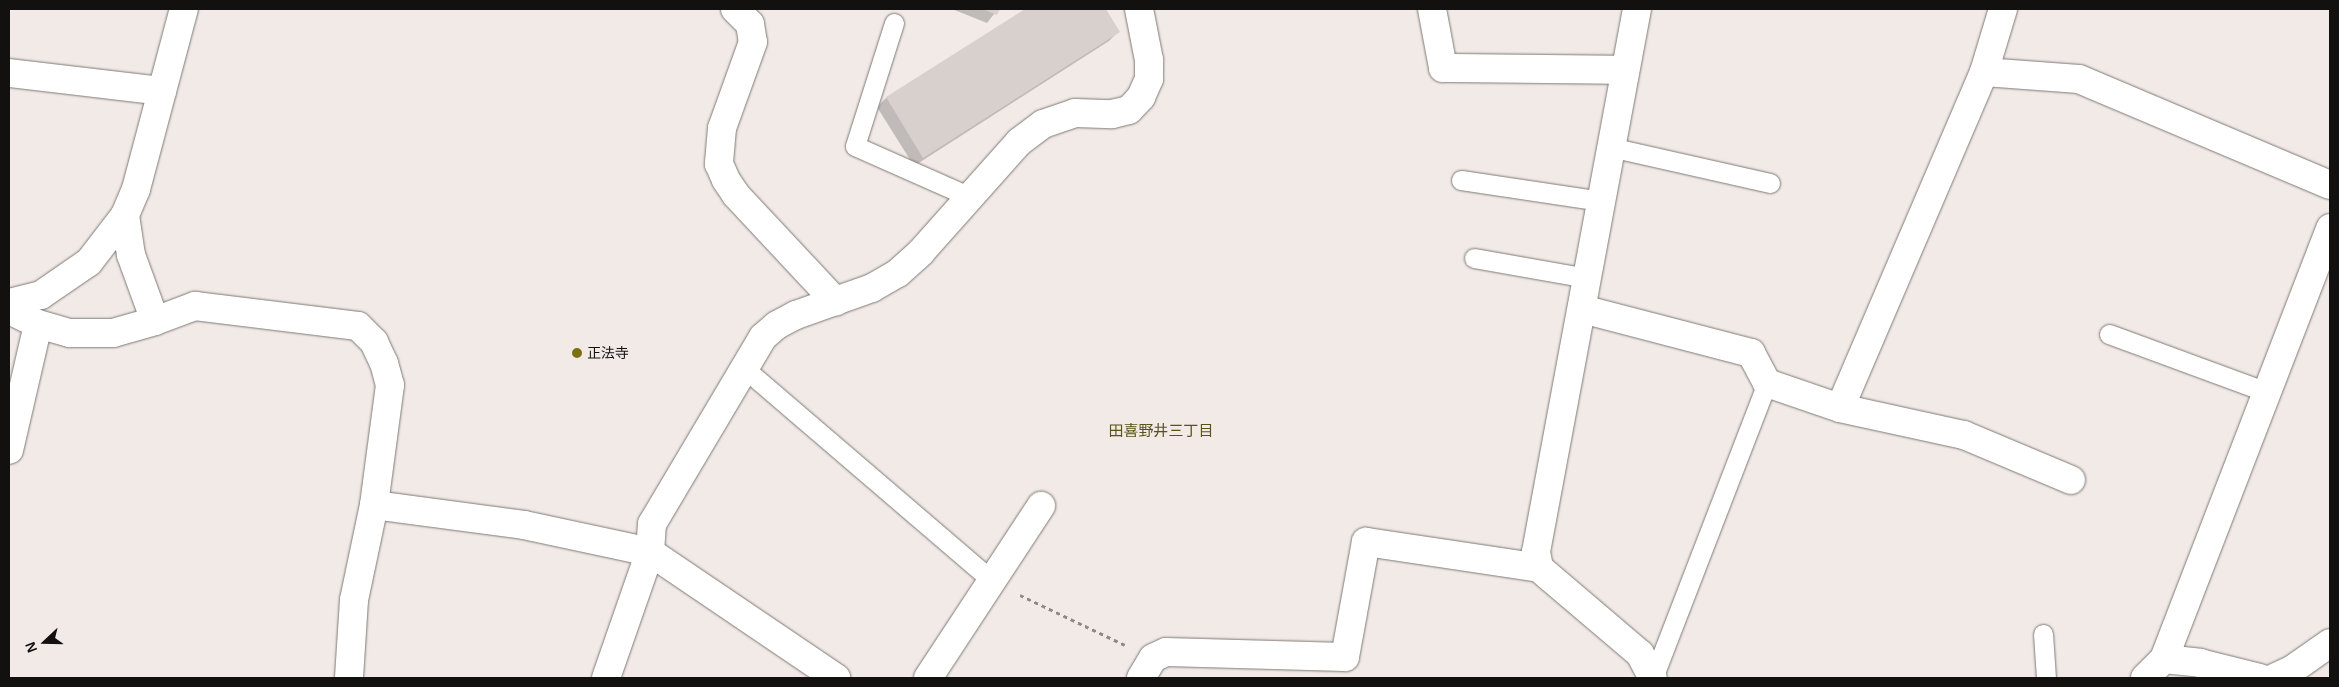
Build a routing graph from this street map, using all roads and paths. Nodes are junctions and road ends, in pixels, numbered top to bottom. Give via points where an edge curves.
1 (184, 9) edge
2 (735, 9) edge
3 (1139, 9) edge
4 (1432, 9) edge
5 (1637, 9) edge
6 (2003, 9) edge
7 (894, 23) dead end
8 (1625, 70) junction
9 (9, 72) edge
10 (1984, 72) junction
11 (162, 91) junction
12 (1610, 148) junction
13 (1461, 180) dead end
14 (1770, 183) dead end
15 (2330, 185) edge
16 (970, 197) junction
17 (1601, 201) junction
18 (126, 214) junction
19 (2330, 228) edge
20 (1474, 258) dead end
21 (1587, 278) junction
22 (836, 302) junction
23 (9, 303) edge
24 (1582, 309) junction
25 (9, 310) edge
26 (155, 321) junction
27 (38, 324) junction
28 (2108, 334) dead end
29 (745, 369) junction
30 (1767, 384) junction
31 (2267, 392) junction
32 (1840, 408) junction
33 (9, 450) edge
34 (2071, 480) dead end
35 (374, 505) junction
36 (1041, 506) dead end
37 (650, 552) junction
38 (1539, 568) junction
39 (992, 581) junction
40 (2043, 634) dead end
41 (2330, 643) edge
42 (2164, 659) junction
43 (1147, 668) edge
44 (349, 678) edge
45 (606, 678) edge
46 (836, 678) edge
47 (928, 678) edge
48 (1653, 678) edge
49 (2046, 678) edge
50 (2146, 678) edge
51 (2260, 678) edge
52 (2274, 678) edge

1 - 11 street
2 - 22 street via 750,24 753,42 722,128 719,164 736,195
3 - 16 street via 1150,79 1141,97 1129,110 1112,114 1075,113 1043,124 1019,142
4 - 8 street via 1443,68
5 - 8 street
6 - 10 street
7 - 16 lane via 855,146
8 - 12 street
9 - 11 street
10 - 15 street via 2079,78
10 - 32 street
11 - 18 street via 136,189
12 - 14 lane
12 - 17 street
13 - 17 lane
16 - 22 street via 898,273 872,288
17 - 21 street
18 - 23 street via 89,262 41,295
18 - 26 street via 131,255
19 - 31 street
20 - 21 lane
21 - 24 street
22 - 29 street via 777,325 763,337
24 - 30 street via 1751,353
24 - 38 street via 1537,538
25 - 27 street
26 - 27 street via 113,333 70,333
26 - 35 street via 195,306 358,326 374,342 390,385
27 - 33 street
28 - 31 lane
29 - 37 street via 652,524
29 - 39 lane
30 - 32 street
30 - 48 lane
31 - 42 street
32 - 34 street via 1964,435
35 - 37 street via 524,525
35 - 44 street via 354,600
36 - 39 street
37 - 45 street
37 - 46 street
38 - 43 street via 1366,542 1344,657 1166,652
38 - 48 street via 1640,654
39 - 43 path
39 - 47 street
40 - 49 lane
41 - 52 street
42 - 50 street
42 - 51 street via 2200,663

